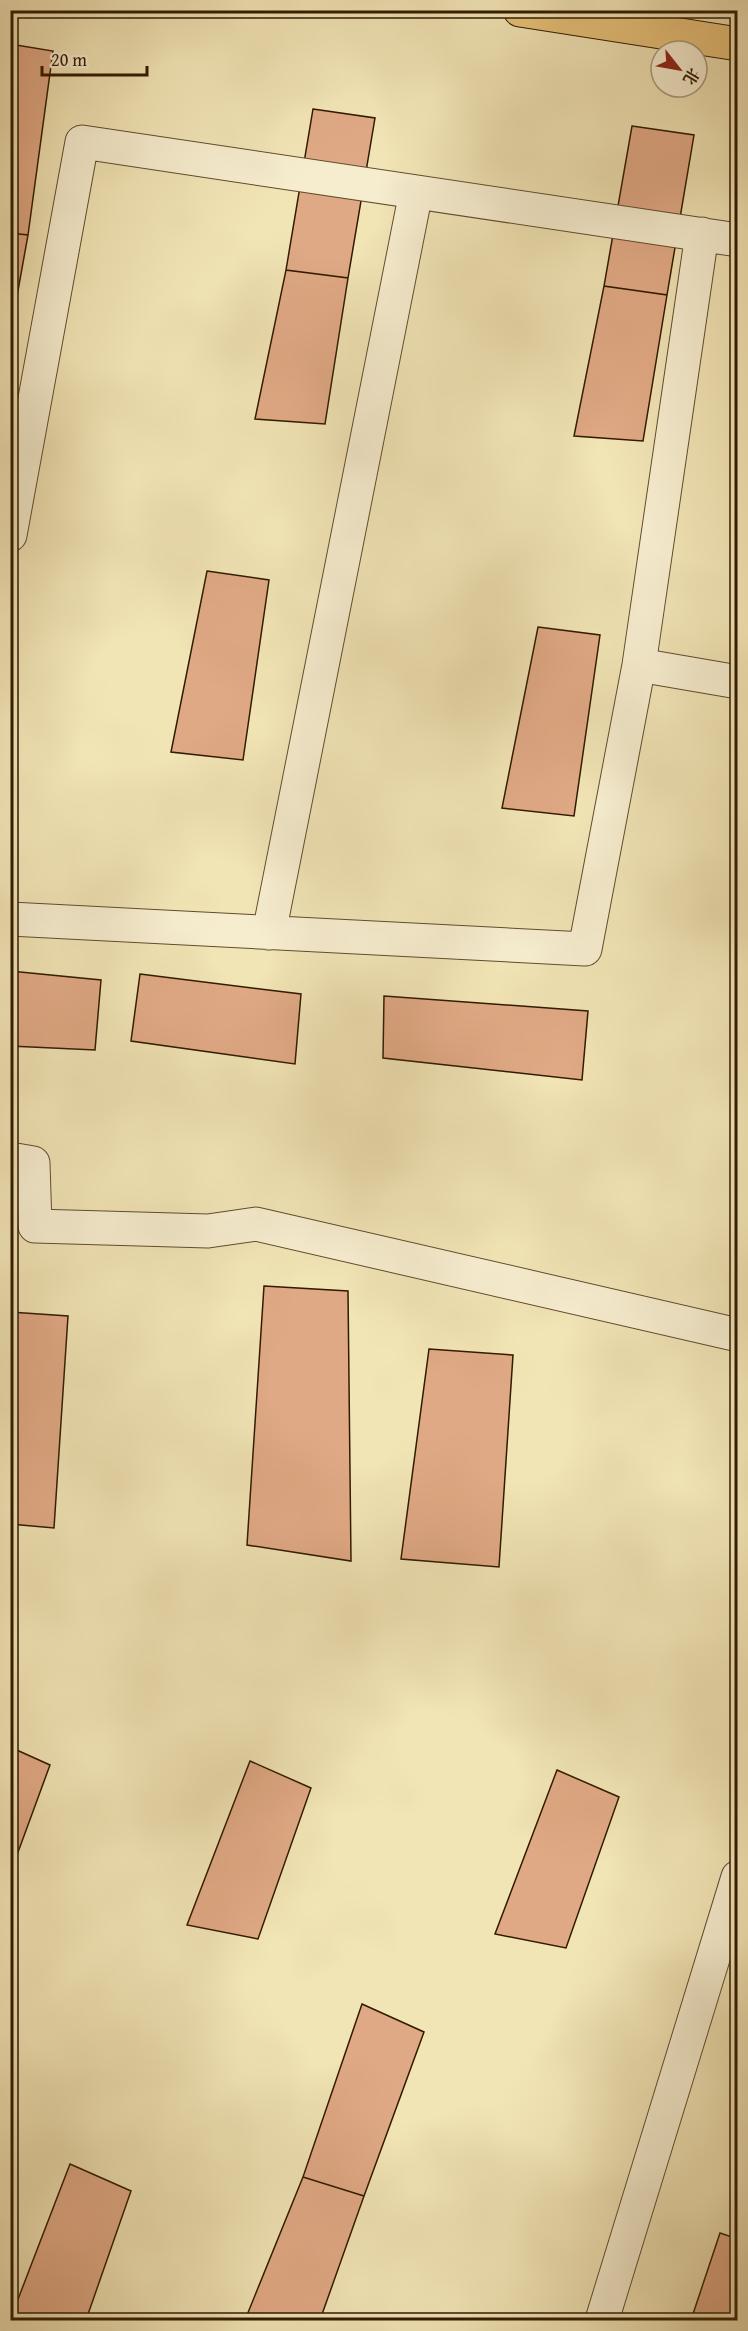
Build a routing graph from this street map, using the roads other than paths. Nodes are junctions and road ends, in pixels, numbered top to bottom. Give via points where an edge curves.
1 (520, 10) edge
2 (738, 44) edge
3 (416, 192) junction
4 (702, 234) junction
5 (738, 240) edge
6 (10, 535) edge
7 (639, 665) junction
8 (738, 682) edge
9 (10, 920) edge
10 (268, 933) junction
11 (10, 1159) edge
12 (738, 1335) edge
13 (738, 1877) edge
14 (602, 2320) edge

1 - 2 highway
3 - 4 street
3 - 6 street via 82,142
3 - 10 street
4 - 5 street
4 - 7 street
7 - 8 street
7 - 10 street via 585,949
9 - 10 street
11 - 12 street via 33,1163 35,1226 208,1231 256,1224
13 - 14 street

